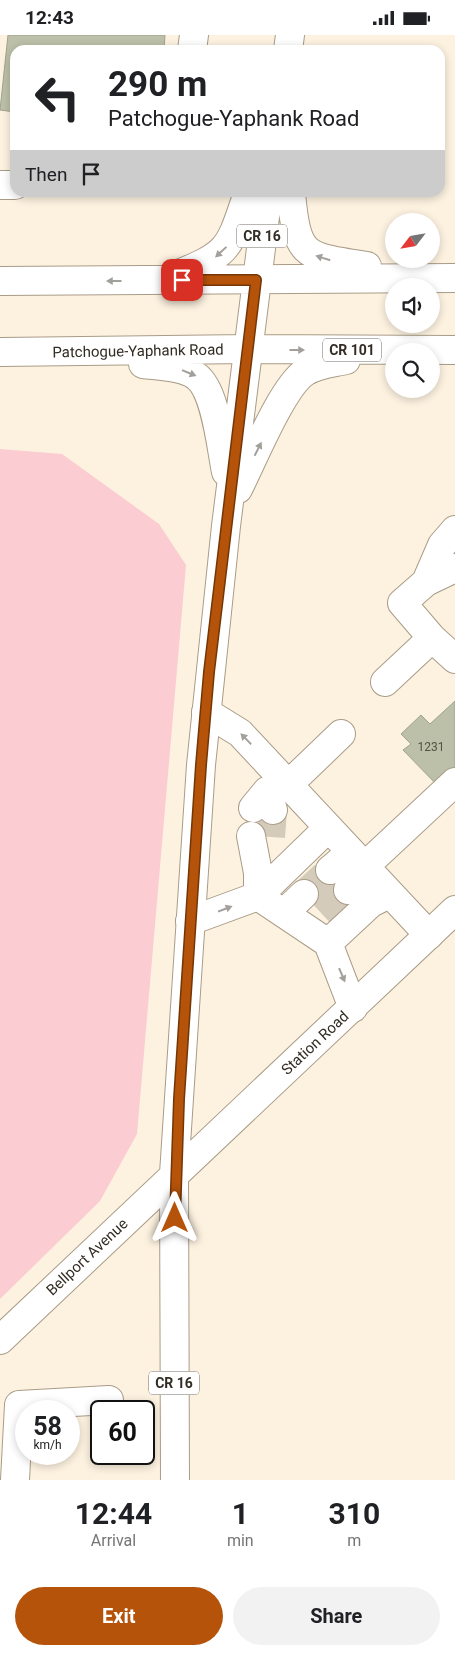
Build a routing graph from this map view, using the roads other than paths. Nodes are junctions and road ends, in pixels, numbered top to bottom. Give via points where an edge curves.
1 (247, 197) edge
2 (267, 197) edge
3 (291, 197) edge
4 (448, 278) edge
5 (163, 280) junction
6 (256, 280) junction
7 (0, 281) edge
8 (248, 349) junction
9 (385, 350) edge
10 (385, 350) edge
11 (440, 350) edge
12 (455, 350) edge
13 (0, 352) edge
14 (73, 352) junction
15 (229, 501) junction
16 (455, 530) edge
17 (455, 568) edge
18 (426, 582) junction
19 (432, 638) junction
20 (455, 659) edge
21 (385, 682) dead end
22 (206, 712) junction
23 (341, 734) dead end
24 (455, 782) edge
25 (272, 793) junction
26 (328, 828) junction
27 (261, 837) tunnel mouth
28 (361, 864) junction
29 (330, 870) tunnel mouth
30 (258, 884) junction
31 (348, 890) tunnel mouth
32 (389, 893) junction
33 (304, 894) tunnel mouth
34 (455, 910) edge
35 (284, 913) junction
36 (190, 921) junction
37 (319, 929) junction
38 (429, 935) junction
39 (353, 1008) junction
40 (174, 1174) junction
41 (0, 1339) edge
42 (90, 1401) edge
43 (15, 1480) edge
44 (175, 1480) edge

1 -> 5 main road via 226,248 210,262
2 - 6 main road, CR 16
4 -> 3 main road via 324,259 311,253 298,239 294,228
4 - 6 main road
5 - 6 main road
5 -> 7 main road
6 - 8 main road, CR 16
8 -> 9 main road, Patchogue-Yaphank Road / CR 101
8 - 14 main road, Patchogue-Yaphank Road / CR 101
8 - 15 main road, CR 16
15 -> 10 main road via 289,388 297,379 313,368
11 - 12 main road, Patchogue-Yaphank Road / CR 101
13 - 14 main road, Patchogue-Yaphank Road / CR 101
14 -> 15 main road via 196,375 209,393
15 - 22 main road, CR 16
16 - 18 main road via 442,545
17 - 18 main road
18 - 19 main road via 402,603
19 - 20 main road
19 - 21 main road
25 -> 22 main road via 240,733
22 - 36 main road, CR 16
23 - 25 main road
24 - 28 main road
25 - 26 main road
26 - 28 main road
26 - 30 main road
27 - 30 main road
28 - 29 main road
28 - 31 main road
28 - 32 main road
30 - 35 main road
36 -> 30 main road
32 - 37 main road
32 - 38 main road
33 - 35 main road
34 - 38 main road, Station Road
35 - 37 main road
36 - 40 main road, CR 16
37 -> 39 main road
38 - 39 main road, Station Road
39 - 40 main road, Station Road
40 - 41 main road, Bellport Avenue
40 - 44 main road, CR 16
42 - 43 main road via 19,1405

